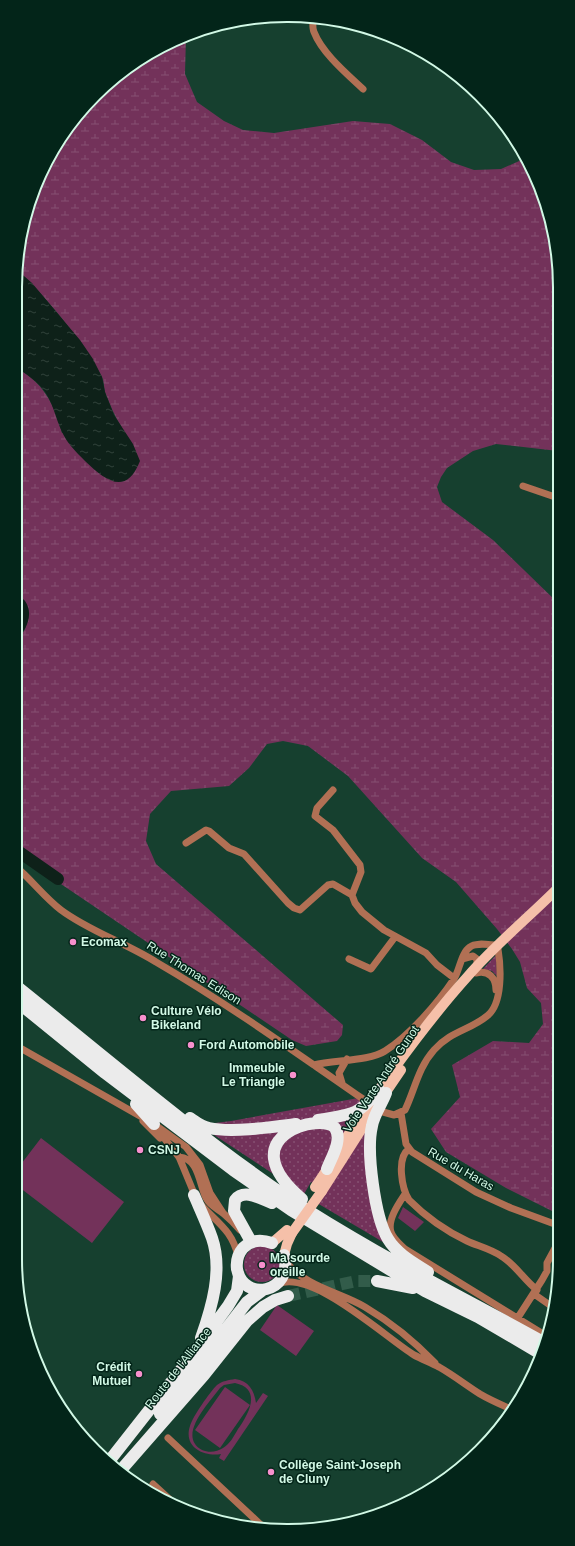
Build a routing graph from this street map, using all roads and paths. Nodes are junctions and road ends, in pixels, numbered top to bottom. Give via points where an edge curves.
1 (314, 24) edge
2 (363, 88) dead end
3 (523, 486) dead end
4 (553, 496) edge
5 (333, 790) dead end
6 (186, 843) dead end
7 (22, 872) edge
8 (553, 894) edge
9 (352, 895) junction
10 (395, 937) junction
11 (498, 947) junction
12 (349, 959) dead end
13 (462, 959) junction
14 (477, 969) junction
15 (460, 983) junction
16 (22, 991) edge
17 (496, 998) junction
18 (22, 1006) edge
19 (22, 1049) edge
20 (347, 1059) junction
21 (114, 1065) junction
22 (314, 1065) junction
23 (105, 1073) junction
24 (345, 1086) junction
25 (382, 1091) junction
26 (363, 1099) dead end
27 (383, 1112) dead end
28 (401, 1113) junction
29 (137, 1116) junction
30 (154, 1124) junction
31 (409, 1149) junction
32 (176, 1154) junction
33 (327, 1169) junction
34 (188, 1177) junction
35 (201, 1183) junction
36 (318, 1189) junction
37 (406, 1194) junction
38 (194, 1196) junction
39 (291, 1210) junction
40 (223, 1213) junction
41 (553, 1223) edge
42 (289, 1231) junction
43 (251, 1240) junction
44 (272, 1243) joint
45 (553, 1251) edge
46 (238, 1256) junction
47 (285, 1259) junction
48 (239, 1276) junction
49 (438, 1280) junction
50 (377, 1281) tunnel mouth
51 (278, 1284) junction
52 (421, 1289) junction
53 (262, 1290) junction
54 (535, 1292) junction
55 (288, 1296) tunnel mouth
56 (549, 1304) edge
57 (517, 1319) junction
58 (399, 1329) junction
59 (392, 1338) junction
60 (541, 1338) edge
61 (541, 1338) edge
62 (541, 1339) edge
63 (198, 1347) junction
64 (536, 1351) edge
65 (439, 1367) junction
66 (507, 1407) edge
67 (168, 1438) dead end
68 (112, 1458) edge
69 (119, 1464) edge
70 (124, 1467) edge
71 (153, 1484) dead end
72 (162, 1492) edge
73 (255, 1522) edge

1 - 2 street via 313,32 320,43 340,67
3 - 4 street
5 - 9 street via 317,808 315,816 333,830 360,866 361,872
6 - 9 street via 201,831 209,831 229,848 244,854 294,908 300,910 328,885 334,884
7 - 22 street, Rue Thomas Edison via 59,909 74,919 132,947 165,967 230,1007
8 - 11 main road, Voie Verte André Gunot
9 - 10 street via 362,912
10 - 12 street via 371,969
10 - 15 street via 418,947
11 - 13 street via 471,946
11 - 14 main road, Voie Verte André Gunot
11 - 17 street via 500,984
13 - 14 street via 473,956 477,959
13 - 15 street
14 - 15 main road, Voie Verte André Gunot
14 - 17 street via 494,979
15 - 20 street via 390,1048 371,1057
15 - 25 main road, Voie Verte André Gunot
16 - 21 highway
17 - 28 street via 487,1017 454,1033 434,1049 421,1067 409,1101
18 - 23 highway
19 - 29 street
20 - 22 street
20 - 24 street via 339,1073
21 - 25 highway via 199,1125 209,1128 286,1125 349,1115 363,1108
21 - 62 highway via 199,1134 324,1221 401,1266
22 - 24 street, Rue Thomas Edison
23 - 30 highway
23 - 39 highway via 233,1170
24 - 26 street, Rue Thomas Edison
25 - 33 main road, Voie Verte André Gunot
25 - 36 main road, Voie Verte André Gunot
25 - 49 highway via 372,1123 370,1147 380,1219 384,1232 395,1248
27 - 28 street via 394,1115
28 - 31 street
29 - 30 street
29 - 32 street
30 - 32 street
30 - 40 street via 186,1147 195,1157 204,1172 210,1193
31 - 37 street via 402,1159 402,1182
31 - 41 street, Rue du Haras via 476,1192
32 - 34 street
32 - 35 street via 185,1157 191,1163
33 - 36 main road, Voie Verte André Gunot
33 - 49 highway via 338,1137 331,1125 299,1127 289,1130 277,1141 273,1150 276,1168 292,1191 331,1219
34 - 35 street
34 - 38 street
35 - 40 street via 206,1199
36 - 42 main road, Voie Verte André Gunot
37 - 54 street via 417,1208 438,1224 467,1241 506,1258
37 - 57 street via 390,1224 396,1240 405,1249
38 - 46 street via 229,1233
38 - 63 highway via 213,1238 216,1269 213,1298
39 - 43 highway via 256,1197 239,1196 234,1200 234,1211
39 - 52 highway
40 - 43 street
42 - 44 main road, Voie Verte André Gunot
42 - 47 main road, Voie Verte André Gunot
43 - 44 highway
43 - 46 highway
45 - 54 street via 547,1263 547,1271
46 - 48 highway, Route de l'Alliance
47 - 51 highway via 285,1273
47 - 58 street via 302,1278 364,1307
48 - 53 highway via 249,1286
48 - 63 highway, Route de l'Alliance via 235,1296
49 - 60 highway
50 - 52 highway
51 - 53 highway, Route de l'Alliance
51 - 59 street via 299,1282 360,1314
52 - 64 highway via 478,1317
53 - 69 highway, Route de l'Alliance via 247,1302
54 - 56 street
54 - 57 street
55 - 70 highway via 262,1307 247,1321 204,1375
57 - 61 street
58 - 59 street via 399,1339
58 - 59 street via 390,1329
58 - 65 street
59 - 65 street via 414,1354
63 - 68 highway, Route de l'Alliance
65 - 66 street via 482,1395
67 - 73 street
71 - 72 street

